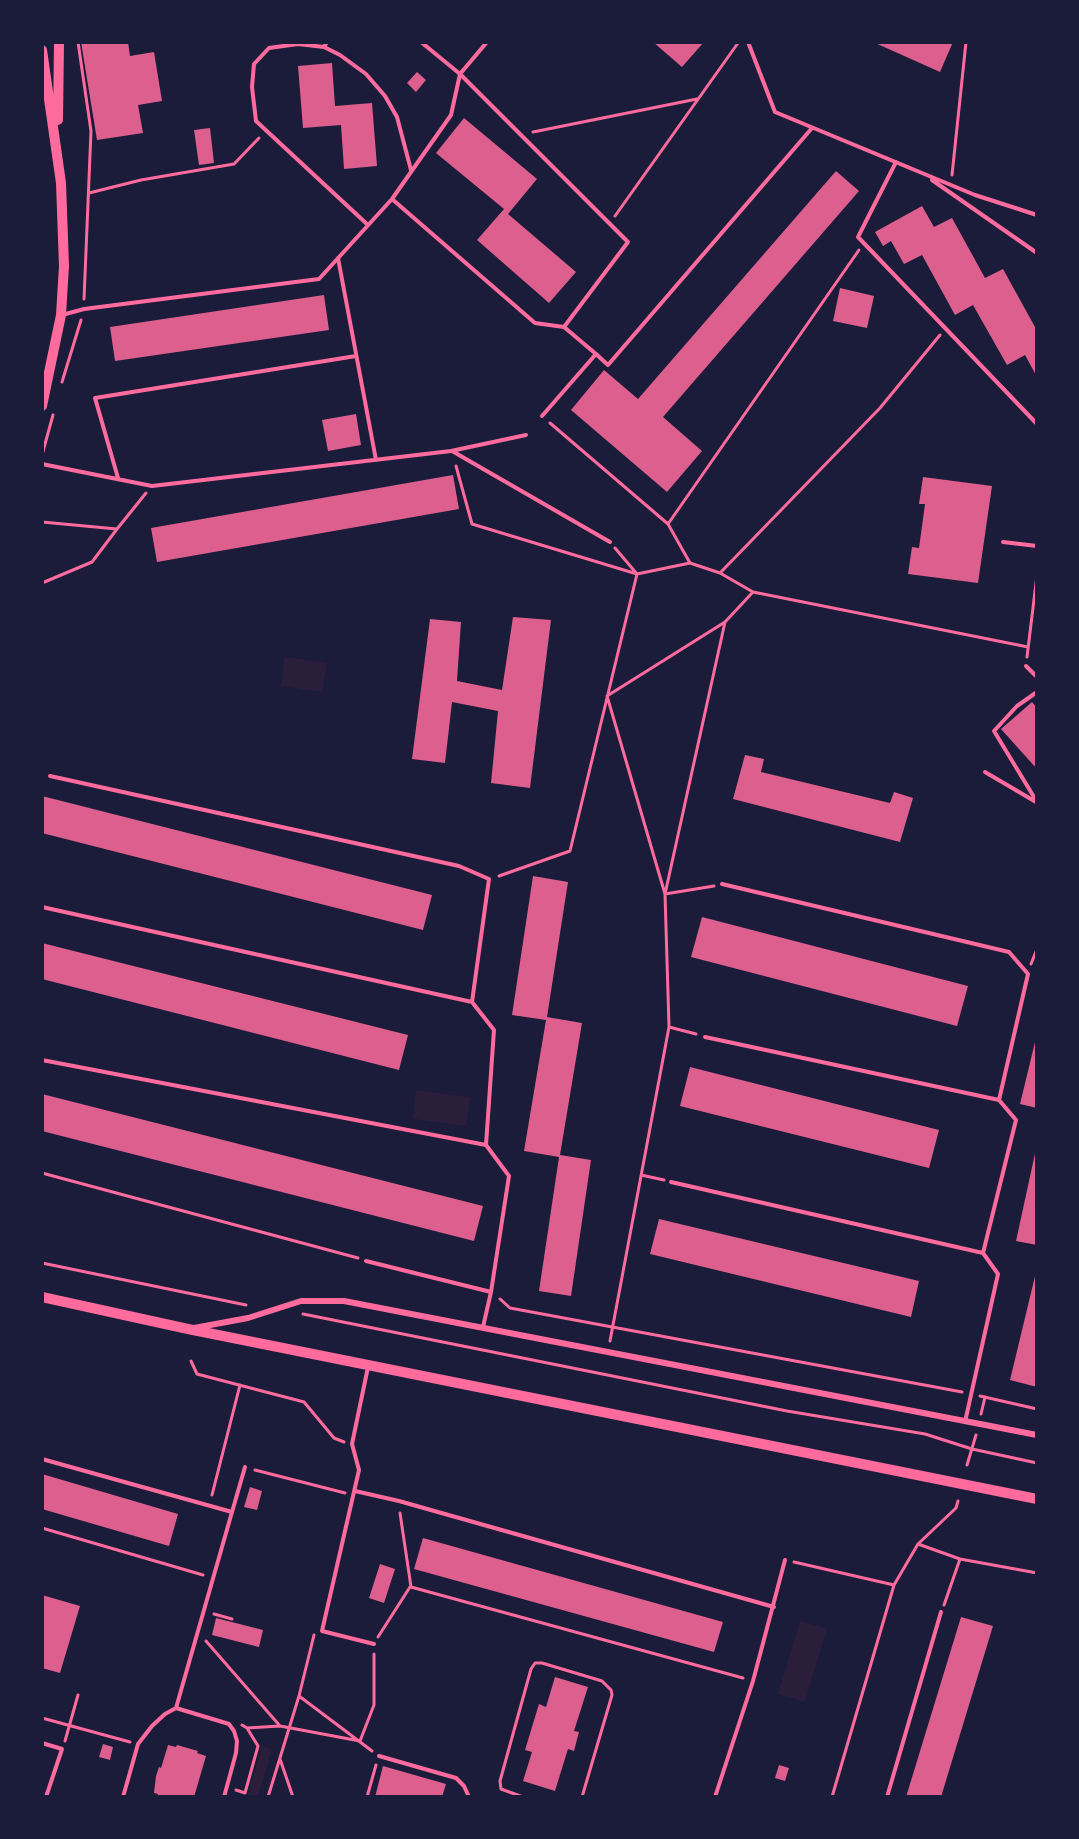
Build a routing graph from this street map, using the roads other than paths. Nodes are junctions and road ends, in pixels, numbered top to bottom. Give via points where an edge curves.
1 (59, 42) edge
2 (327, 42) edge
3 (421, 42) edge
4 (487, 42) edge
5 (748, 42) edge
6 (324, 47) junction
7 (42, 50) edge
8 (460, 74) junction
9 (813, 128) junction
10 (57, 151) junction
11 (896, 162) junction
12 (412, 170) junction
13 (924, 174) junction
14 (392, 198) junction
15 (1037, 215) edge
16 (368, 225) junction
17 (1037, 253) edge
18 (338, 258) junction
19 (61, 315) junction
20 (564, 327) junction
21 (596, 354) junction
22 (356, 356) junction
23 (42, 406) edge
24 (542, 416) road end
25 (1037, 424) edge
26 (526, 435) dead end
27 (452, 451) junction
28 (376, 460) junction
29 (42, 464) edge
30 (118, 478) junction
31 (610, 542) road end
32 (1003, 542) dead end
33 (1037, 546) edge
34 (1026, 666) road end
35 (1037, 677) edge
36 (1037, 692) edge
37 (985, 772) dead end
38 (50, 776) dead end
39 (1037, 802) edge
40 (722, 884) road end
41 (42, 907) edge
42 (472, 1002) junction
43 (705, 1037) road end
44 (42, 1060) edge
45 (999, 1100) junction
46 (486, 1145) junction
47 (671, 1182) road end
48 (983, 1253) junction
49 (366, 1260) road end
50 (491, 1292) junction
51 (42, 1297) edge
52 (483, 1327) junction
53 (188, 1329) junction
54 (368, 1365) junction
55 (964, 1422) junction
56 (1037, 1435) edge
57 (42, 1459) edge
58 (245, 1467) road end
59 (355, 1491) junction
60 (1037, 1499) edge
61 (232, 1512) junction
62 (785, 1560) road end
63 (774, 1607) junction
64 (941, 1612) road end
65 (374, 1644) road end
66 (176, 1708) junction
67 (42, 1743) edge
68 (379, 1756) road end
69 (46, 1797) edge
70 (123, 1797) edge
71 (225, 1797) edge
72 (469, 1797) edge
73 (715, 1797) edge
74 (887, 1797) edge

1 - 10 main road
2 - 6 lane
3 - 8 lane
4 - 8 lane
5 - 9 lane via 775,112
6 - 12 lane via 366,75 385,96 398,117
6 - 16 lane via 297,44 269,48 255,64 252,87 256,121
7 - 10 main road
8 - 12 lane via 450,115
8 - 20 lane via 628,242
9 - 11 lane
9 - 21 lane via 608,365
10 - 19 main road via 64,266
11 - 13 lane
11 - 25 lane via 858,237
12 - 14 lane
13 - 15 lane
13 - 17 lane
14 - 16 lane
14 - 20 lane via 535,322
16 - 18 lane
18 - 19 lane via 319,279
18 - 22 lane
19 - 23 main road
20 - 21 lane
21 - 24 lane
22 - 28 lane
22 - 30 lane via 95,398
26 - 27 lane
27 - 28 lane
27 - 31 lane
28 - 30 lane via 152,486
29 - 30 lane
32 - 33 lane
34 - 35 lane
36 - 39 lane via 1017,706 994,731
37 - 39 lane
38 - 42 lane via 459,866 489,879
40 - 45 lane via 1009,952 1028,974
41 - 42 lane
42 - 46 lane via 494,1030
43 - 45 lane
44 - 46 lane
45 - 48 lane via 1016,1120
46 - 50 lane via 509,1176
47 - 48 lane
48 - 55 lane via 998,1274
49 - 50 lane
50 - 52 lane
51 - 53 main road
52 - 53 street via 344,1301 301,1301 248,1318
52 - 55 street
53 - 54 main road
54 - 59 lane via 352,1444 359,1470
54 - 60 main road
55 - 56 street
57 - 61 lane
58 - 61 lane
59 - 63 lane
59 - 65 lane via 322,1631
61 - 66 lane
62 - 63 lane
63 - 73 lane
64 - 74 lane
66 - 70 lane via 152,1726 138,1744
66 - 71 lane via 229,1724 234,1731 236,1753
67 - 69 lane via 62,1749
68 - 72 lane via 456,1778

